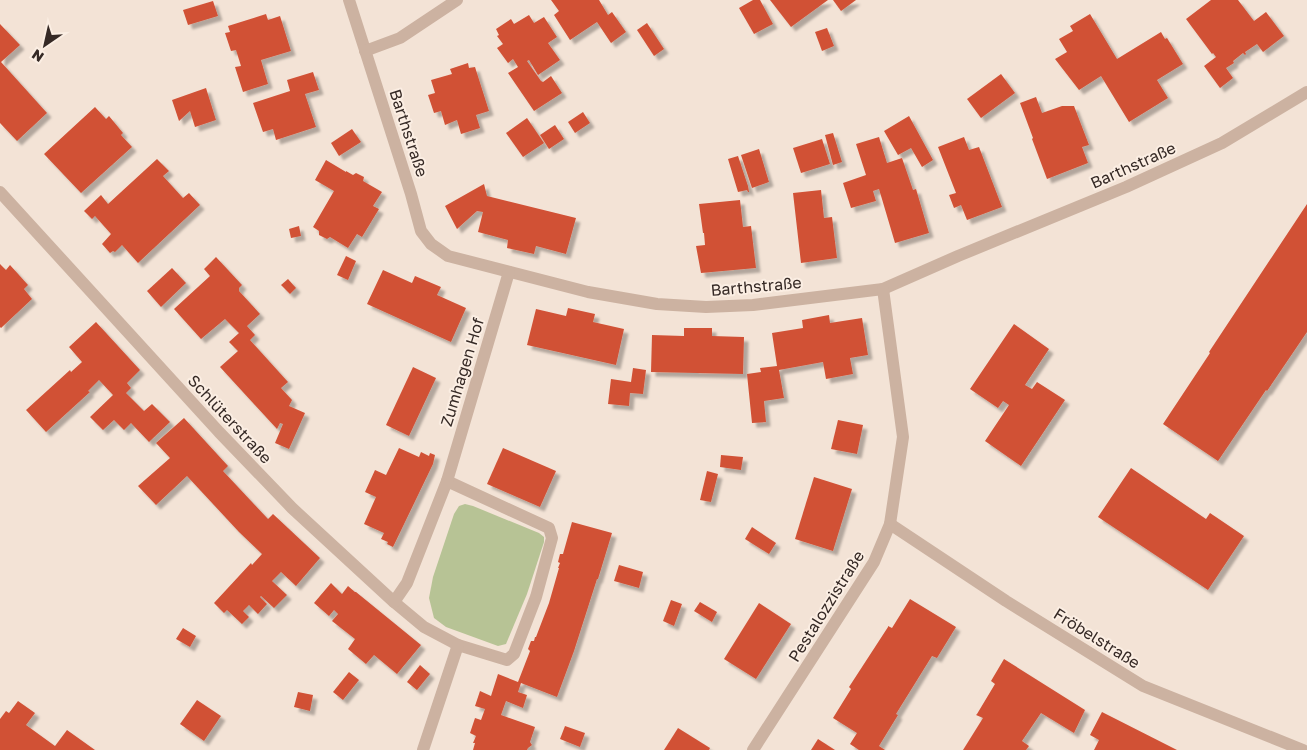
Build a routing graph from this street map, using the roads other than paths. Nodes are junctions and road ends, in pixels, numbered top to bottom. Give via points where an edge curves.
1 (349, 0) edge
2 (457, 0) edge
3 (365, 51) junction
4 (1307, 92) edge
5 (0, 192) edge
6 (509, 272) junction
7 (883, 289) junction
8 (447, 481) junction
9 (890, 524) junction
10 (394, 602) junction
11 (458, 645) junction
12 (423, 750) edge
13 (753, 750) edge
14 (1303, 750) edge

1 - 3 street, Barthstraße
2 - 3 street via 400,38
3 - 6 street, Barthstraße via 421,230 430,244 448,256
4 - 7 street, Barthstraße via 1214,147
5 - 10 street, Schlüterstraße via 286,502
6 - 7 street, Barthstraße via 588,292 657,304 706,307 753,305
6 - 8 street, Zumhagen Hof
7 - 9 street, Pestalozzistraße via 903,437
8 - 10 street, Zumhagen Hof via 407,583
8 - 11 street via 549,528 552,538 536,597 514,654 507,660
9 - 13 street, Pestalozzistraße via 874,562
9 - 14 street, Fröbelstraße via 1143,686
10 - 11 street, Schlüterstraße via 424,627
11 - 12 street

